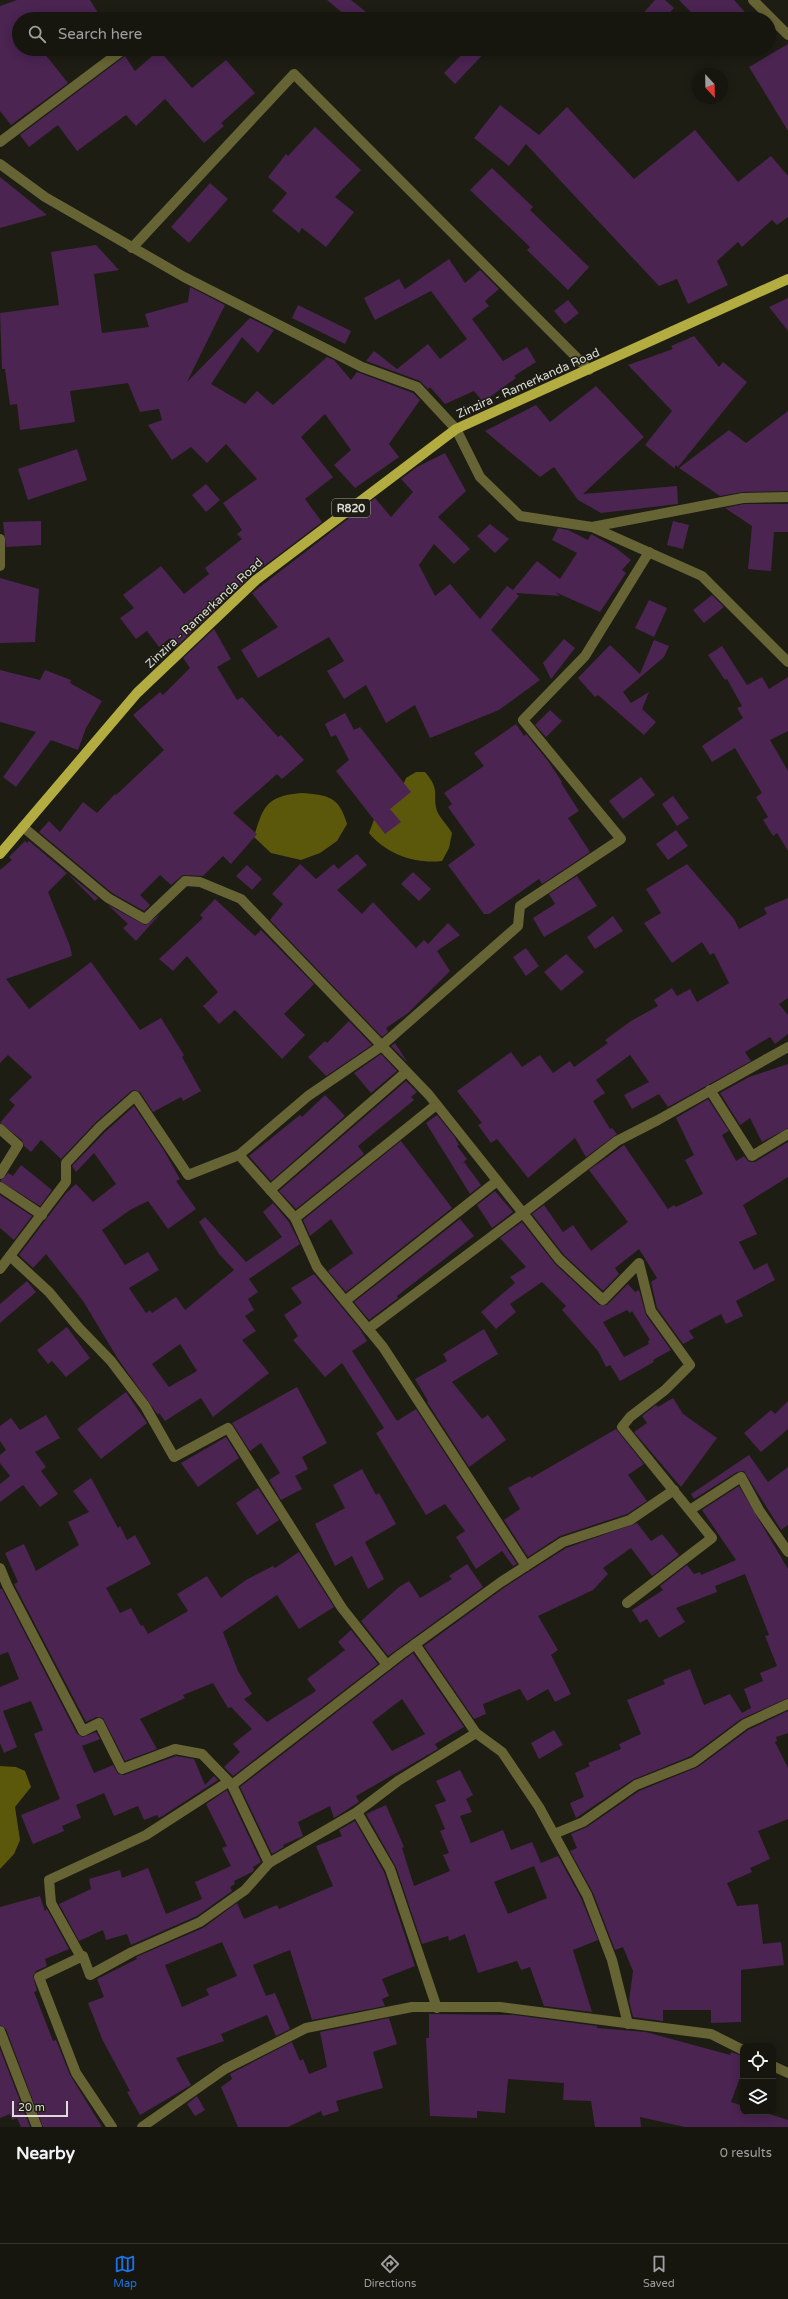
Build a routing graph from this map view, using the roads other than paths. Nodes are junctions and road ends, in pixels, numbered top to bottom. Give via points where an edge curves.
1 (753, 0) edge
2 (765, 12) edge
3 (776, 23) edge
4 (788, 35) edge
5 (115, 56) edge
6 (0, 142) edge
7 (0, 164) edge
8 (132, 248) junction
9 (788, 279) edge
10 (589, 370) junction
11 (456, 429) junction
12 (788, 498) edge
13 (592, 526) junction
14 (0, 539) edge
15 (650, 552) junction
16 (0, 566) edge
17 (788, 662) edge
18 (23, 827) junction
19 (0, 854) edge
20 (380, 1047) junction
21 (788, 1047) edge
22 (406, 1072) junction
23 (710, 1090) junction
24 (436, 1105) junction
25 (0, 1129) edge
26 (788, 1134) edge
27 (239, 1155) junction
28 (0, 1174) edge
29 (497, 1181) junction
30 (0, 1187) edge
31 (270, 1190) junction
32 (523, 1213) junction
33 (42, 1215) junction
34 (295, 1218) junction
35 (10, 1256) junction
36 (0, 1269) edge
37 (345, 1301) junction
38 (368, 1329) junction
39 (674, 1490) junction
40 (690, 1510) junction
41 (788, 1552) edge
42 (526, 1566) junction
43 (0, 1568) edge
44 (3, 1583) edge
45 (627, 1603) dead end
46 (415, 1644) junction
47 (387, 1665) junction
48 (788, 1704) edge
49 (476, 1733) junction
50 (230, 1784) junction
51 (357, 1812) junction
52 (554, 1834) junction
53 (269, 1862) junction
54 (81, 1957) junction
55 (437, 2008) junction
56 (628, 2024) junction
57 (0, 2031) edge
58 (740, 2048) edge
59 (776, 2067) edge
60 (788, 2073) edge
61 (37, 2127) edge
62 (112, 2127) edge
63 (142, 2127) edge

1 - 2 street
3 - 4 street
5 - 6 street
7 - 8 street via 45,197
8 - 10 street via 294,74
8 - 11 street via 362,367 417,387
9 - 10 main road, Zinzira - Ramerkanda Road / R820
10 - 11 main road, Zinzira - Ramerkanda Road / R820
11 - 13 street via 480,477 520,516
11 - 18 main road, Zinzira - Ramerkanda Road / R820 via 256,580 138,693
12 - 13 street via 743,498
13 - 15 street
14 - 16 street
15 - 17 street via 702,576
15 - 20 street via 585,656 523,720 621,839 520,906 518,926
18 - 19 main road, Zinzira - Ramerkanda Road / R820
18 - 20 street via 108,898 145,919 185,881 200,882 241,900 323,982
20 - 22 street
20 - 27 street via 308,1096
21 - 23 street
22 - 24 street
22 - 31 street
23 - 26 street via 752,1156
23 - 32 street via 617,1141
24 - 29 street
24 - 34 street
25 - 28 street via 18,1145
27 - 31 street
27 - 33 street via 188,1175 135,1096 100,1127 66,1163 66,1182
29 - 32 street
29 - 37 street
30 - 33 street
31 - 34 street
32 - 38 street
32 - 39 street via 559,1259 603,1300 639,1263 651,1311 690,1365 622,1427
33 - 35 street
34 - 37 street via 317,1267
35 - 36 street
35 - 47 street via 49,1292 111,1361 144,1406 174,1456 228,1428 342,1608
37 - 38 street
38 - 42 street via 383,1347
39 - 40 street
39 - 42 street via 630,1520 563,1542
40 - 41 street via 740,1477
40 - 45 street via 712,1538
42 - 46 street
43 - 44 street
44 - 50 street via 83,1730 99,1723 122,1768 175,1749 202,1754
46 - 47 street
46 - 49 street
47 - 50 street
48 - 52 street via 745,1724 694,1762 636,1785 583,1822
49 - 51 street via 398,1780
49 - 52 street via 502,1752
50 - 53 street
50 - 54 street via 146,1834 49,1880 50,1903
51 - 53 street
51 - 55 street via 390,1869
52 - 56 street via 587,1895 612,1960
53 - 54 street via 245,1890 200,1922 132,1952 90,1975 83,1956
54 - 62 street via 39,1977 76,2073
55 - 56 street via 500,2007
55 - 63 street via 412,2008 306,2028 225,2069
56 - 58 street via 711,2034
57 - 61 street
59 - 60 street

